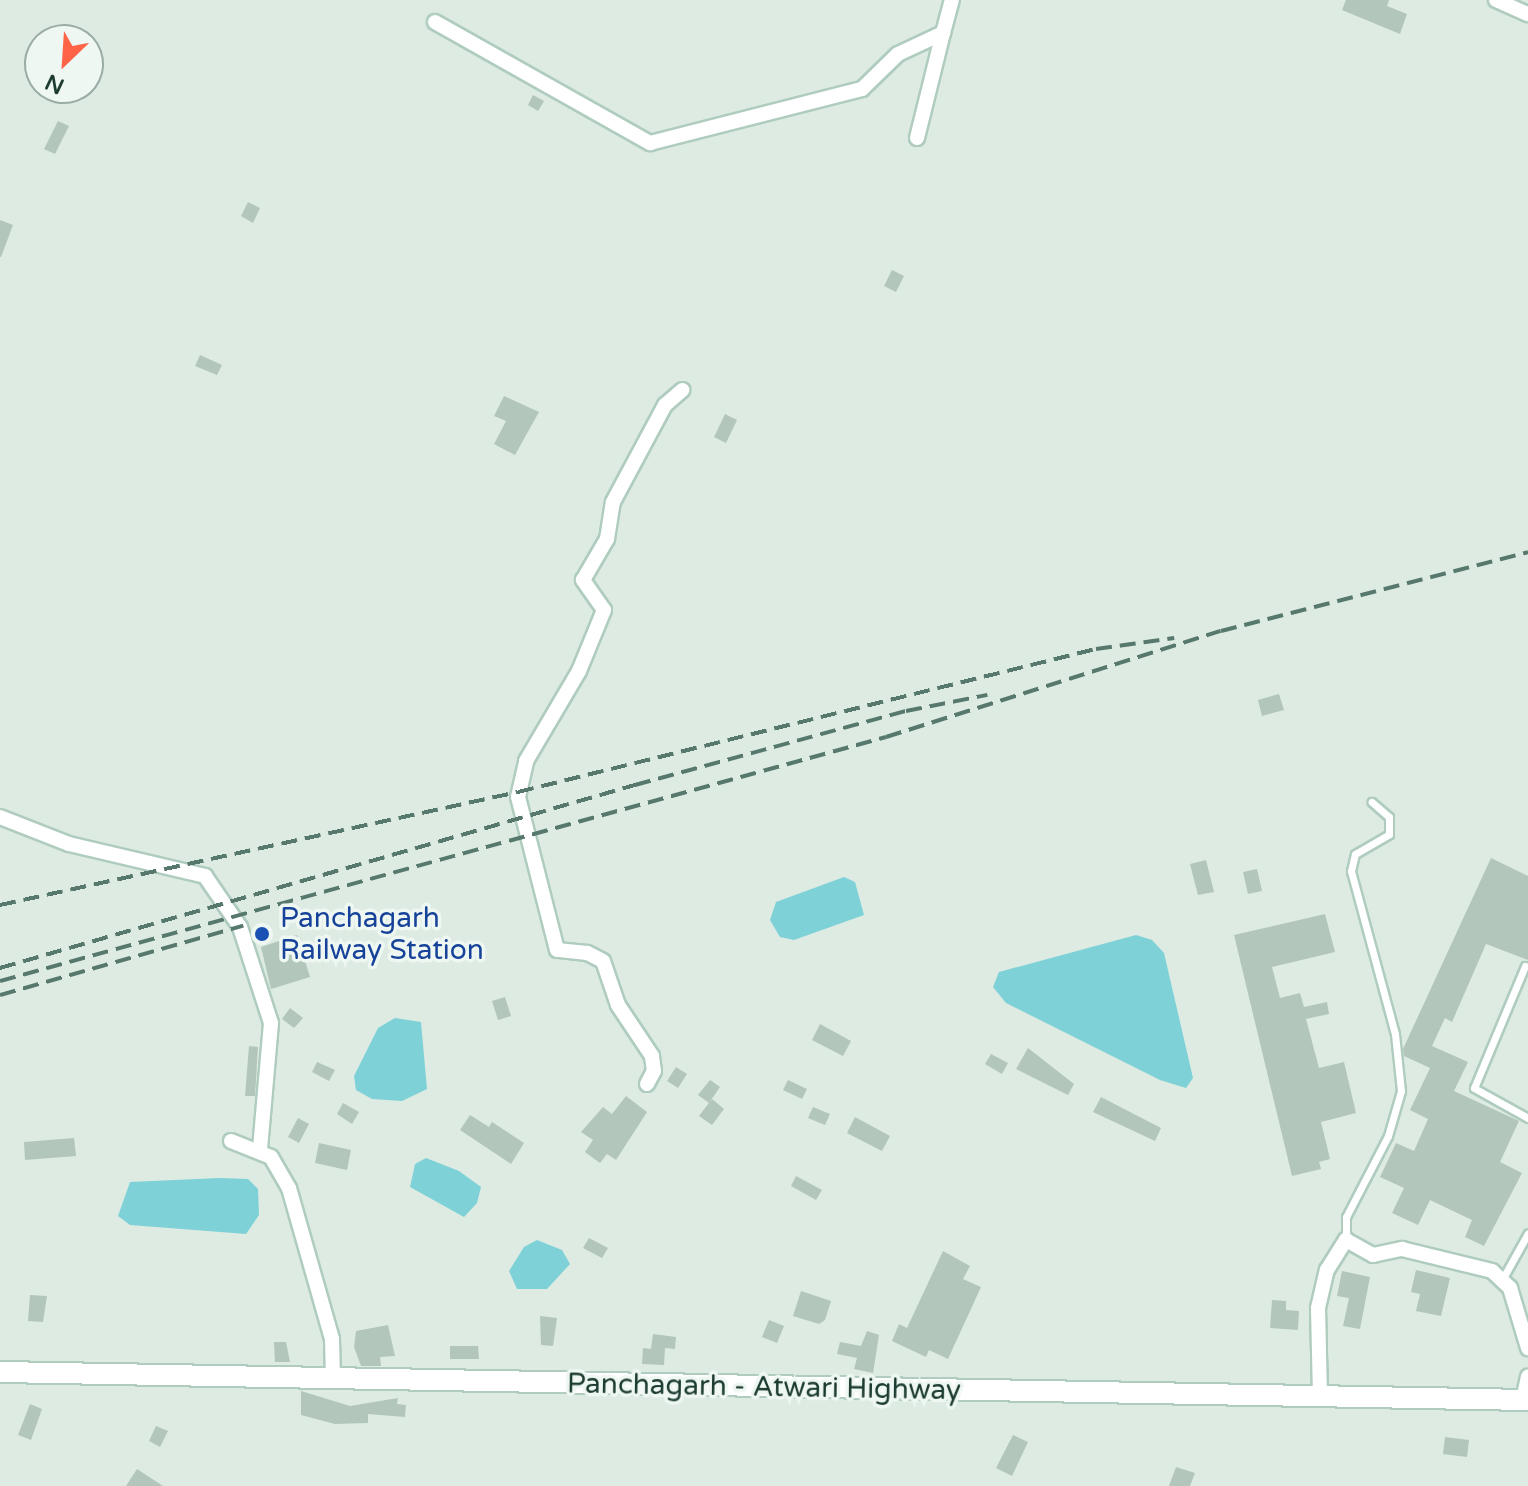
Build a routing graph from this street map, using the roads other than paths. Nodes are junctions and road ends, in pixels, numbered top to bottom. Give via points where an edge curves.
1 (952, 0) edge
2 (1496, 0) edge
3 (1528, 14) edge
4 (435, 22) dead end
5 (943, 33) junction
6 (917, 138) dead end
7 (682, 390) dead end
8 (1372, 802) dead end
9 (0, 817) edge
10 (1525, 966) dead end
11 (647, 1084) dead end
12 (1528, 1118) edge
13 (231, 1141) dead end
14 (260, 1150) junction
15 (1528, 1233) edge
16 (1346, 1240) junction
17 (1503, 1278) junction
18 (1524, 1332) edge
19 (1528, 1348) edge
20 (0, 1372) edge
21 (1528, 1377) edge
22 (333, 1379) junction
23 (1320, 1396) junction
24 (1525, 1400) edge

1 - 5 street
2 - 3 street
4 - 5 street via 650,143 862,89 898,54
5 - 6 street
7 - 11 street via 665,405 613,502 607,539 583,580 604,610 579,671 526,761 518,792 557,950 587,953 603,961 618,1005 652,1056 654,1071
8 - 16 lane via 1389,817 1389,834 1355,854 1351,871 1395,1034 1401,1091 1384,1147 1346,1217
9 - 14 street via 98,852 205,876 240,927 271,1023
10 - 12 lane via 1474,1088
13 - 14 street
14 - 22 street via 279,1167 289,1188 332,1339
15 - 17 lane
16 - 17 street via 1373,1255 1402,1249 1478,1264
16 - 23 street via 1327,1270 1318,1308
17 - 18 street
18 - 19 street
20 - 22 main road, Panchagarh - Atwari Highway
21 - 24 street
22 - 23 main road, Panchagarh - Atwari Highway
23 - 24 main road, Panchagarh - Atwari Highway

